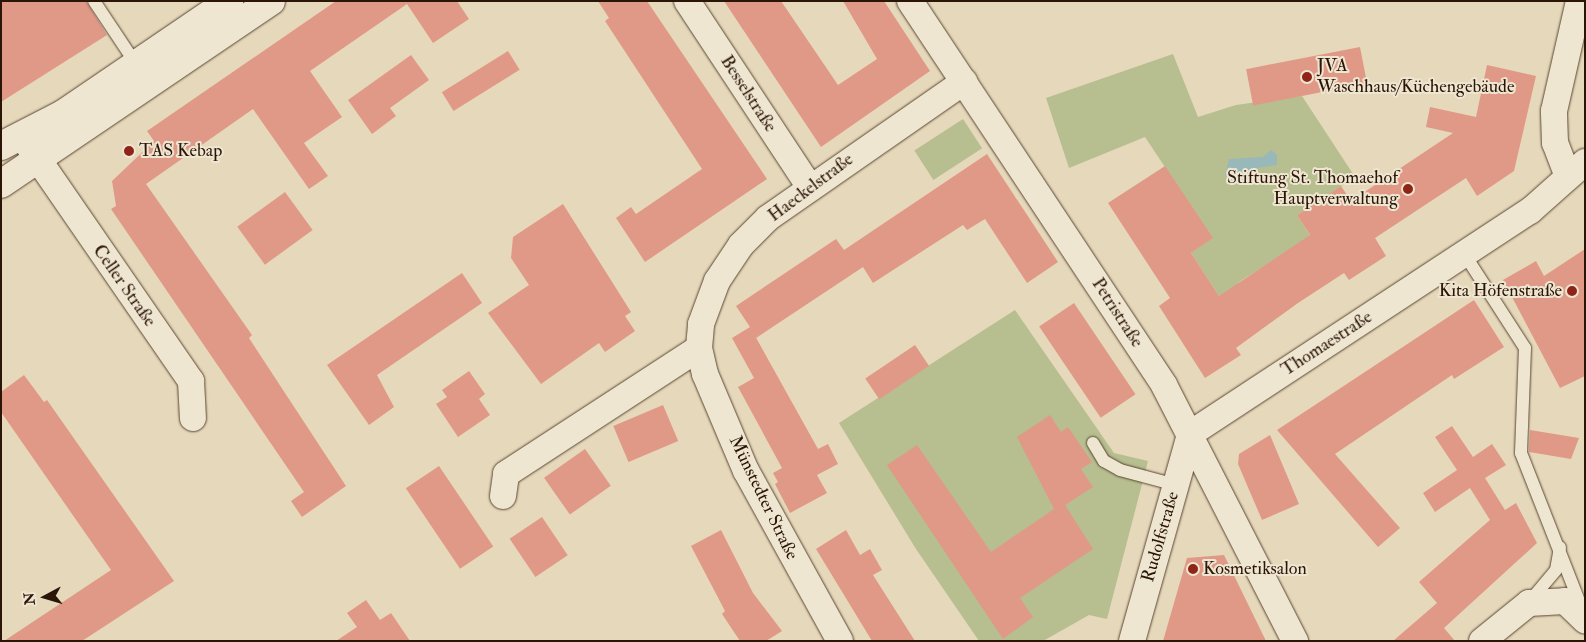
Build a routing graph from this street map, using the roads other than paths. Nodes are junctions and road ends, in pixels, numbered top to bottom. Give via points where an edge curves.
1 (94, 1) edge
2 (229, 1) edge
3 (271, 1) edge
4 (687, 1) edge
5 (910, 1) edge
6 (1578, 1) edge
7 (130, 78) junction
8 (964, 82) junction
9 (12, 141) edge
10 (15, 172) edge
11 (1579, 175) edge
12 (809, 186) junction
13 (1465, 256) junction
14 (699, 348) junction
15 (193, 418) dead end
16 (1190, 434) junction
17 (1093, 443) dead end
18 (1176, 485) junction
19 (502, 496) dead end
20 (1560, 544) junction
21 (1528, 603) junction
22 (1585, 618) edge
23 (840, 641) edge
24 (1132, 641) edge
25 (1296, 641) edge
26 (1482, 641) edge

1 - 7 lane
2 - 7 main road, Celler Straße
3 - 7 main road, Celler Straße
4 - 12 street, Besselstraße
5 - 8 street, Petristraße
6 - 11 street via 1554,111 1555,142
7 - 9 main road, Celler Straße
7 - 10 main road, Celler Straße
8 - 12 street, Haeckelstraße
8 - 16 street, Petristraße via 1140,348
9 - 10 street, Celler Straße
10 - 15 street, Celler Straße via 190,381
11 - 13 street, Thomaestraße
12 - 14 street, Haeckelstraße via 741,245 709,300
13 - 16 street, Thomaestraße
13 - 20 lane via 1525,348 1521,453
14 - 19 street via 506,474
14 - 23 street, Münstedter Straße via 746,472
16 - 18 street, Rudolfstraße
16 - 25 street, Petristraße
17 - 18 lane via 1104,461 1120,470
18 - 24 street, Rudolfstraße
20 - 21 lane via 1556,570
20 - 22 lane
21 - 22 street via 1565,602
21 - 26 street

